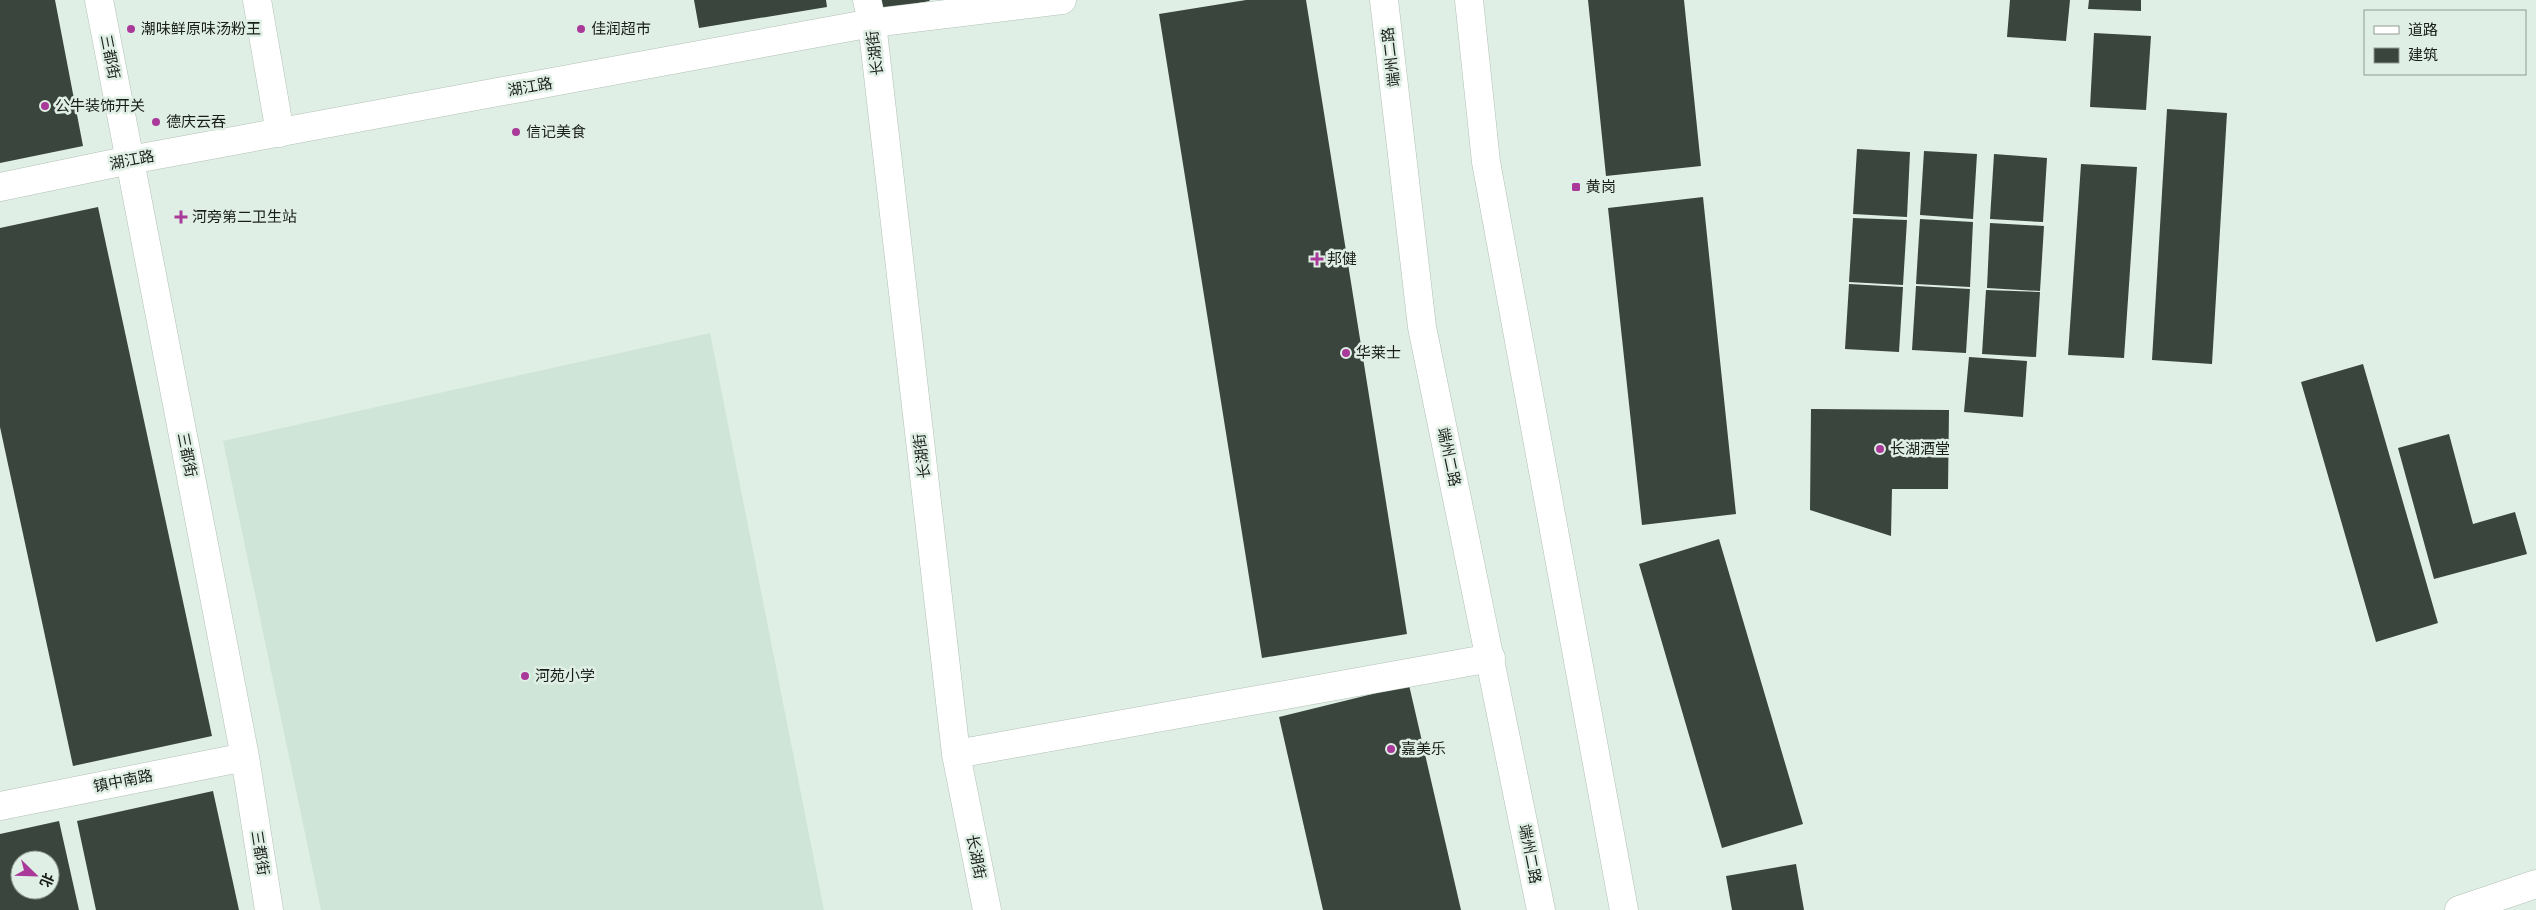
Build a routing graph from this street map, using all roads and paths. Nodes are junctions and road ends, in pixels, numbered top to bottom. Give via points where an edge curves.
1 (99, 0) edge
2 (257, 0) edge
3 (1062, 0) edge
4 (1384, 0) edge
5 (1469, 0) edge
6 (870, 12) edge
7 (280, 133) junction
8 (130, 160) junction
9 (0, 188) edge
10 (1490, 658) junction
11 (956, 754) junction
12 (245, 757) junction
13 (0, 806) edge
14 (2536, 884) edge
15 (270, 910) edge
16 (987, 910) edge
17 (1541, 910) edge
18 (1624, 910) edge
19 (2459, 910) edge

1 - 8 street, 三都街
2 - 7 street
3 - 6 street, 湖江路
4 - 10 street, 端州二路 via 1422,327
5 - 18 street via 1486,162
6 - 7 street, 湖江路
6 - 11 street, 长湖街
7 - 8 street, 湖江路
8 - 9 street, 湖江路
8 - 12 street, 三都街
10 - 11 street
10 - 17 street, 端州二路
11 - 16 street, 长湖街
12 - 13 street, 镇中南路
12 - 15 street, 三都街
14 - 19 street

